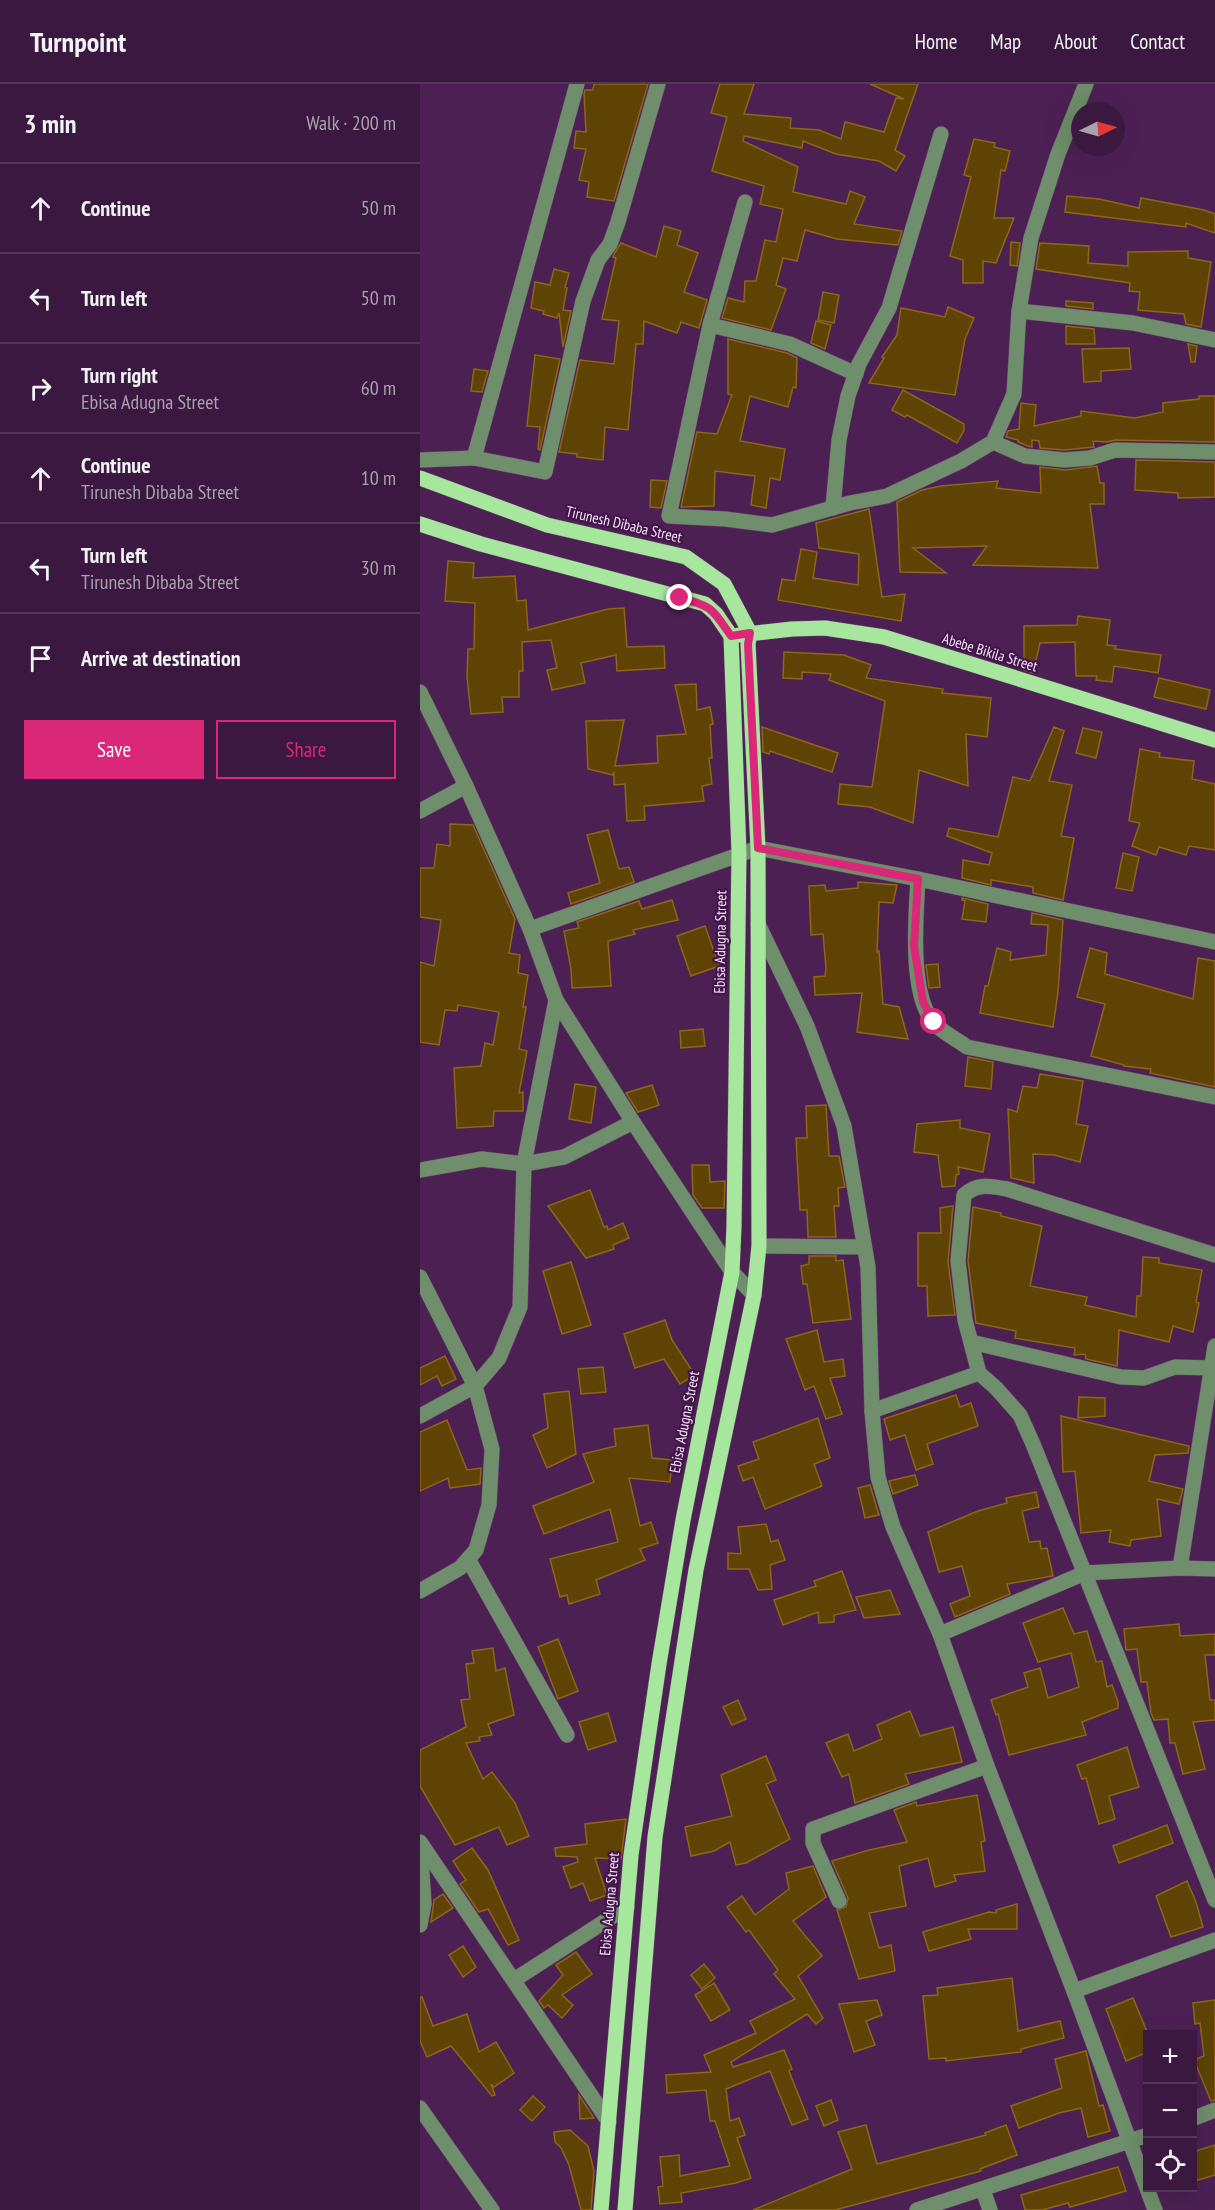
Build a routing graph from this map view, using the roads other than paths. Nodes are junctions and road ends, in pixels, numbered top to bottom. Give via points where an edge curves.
1 (577, 84) edge
2 (658, 84) edge
3 (1086, 84) edge
4 (941, 134) dead end
5 (745, 202) dead end
6 (1019, 311) junction
7 (710, 325) junction
8 (1215, 340) edge
9 (856, 374) junction
10 (993, 442) junction
11 (1215, 452) edge
12 (474, 458) junction
13 (420, 460) edge
14 (420, 478) edge
15 (833, 508) junction
16 (420, 524) edge
17 (750, 633) junction
18 (731, 636) junction
19 (420, 692) edge
20 (1215, 740) edge
21 (466, 786) junction
22 (420, 811) edge
23 (758, 848) junction
24 (739, 853) junction
25 (918, 879) junction
26 (758, 924) junction
27 (530, 929) junction
28 (1215, 942) edge
29 (556, 1000) junction
30 (1215, 1097) edge
31 (633, 1122) junction
32 (524, 1164) junction
33 (420, 1170) edge
34 (759, 1246) junction
35 (864, 1247) junction
36 (1215, 1255) edge
37 (732, 1272) junction
38 (420, 1277) edge
39 (754, 1295) junction
40 (971, 1342) junction
41 (1215, 1346) edge
42 (1212, 1368) junction
43 (979, 1373) junction
44 (476, 1386) junction
45 (872, 1411) junction
46 (420, 1416) edge
47 (468, 1559) junction
48 (1180, 1568) junction
49 (1215, 1569) edge
50 (1085, 1573) junction
51 (420, 1591) edge
52 (940, 1634) junction
53 (567, 1735) dead end
54 (987, 1766) junction
55 (420, 1842) edge
56 (1215, 1900) edge
57 (839, 1901) dead end
58 (627, 1907) junction
59 (420, 1925) edge
60 (1215, 1940) edge
61 (514, 1980) junction
62 (1074, 1991) junction
63 (420, 2108) edge
64 (1215, 2110) edge
65 (1197, 2117) edge
66 (609, 2122) junction
67 (1143, 2137) edge
68 (1130, 2142) junction
69 (983, 2190) junction
70 (492, 2210) edge
71 (601, 2210) edge
72 (625, 2210) edge
73 (917, 2210) edge
74 (990, 2210) edge
75 (1155, 2210) edge

1 - 12 street
2 - 12 street via 618,222 583,300 544,472
3 - 6 street via 1031,238
4 - 9 street via 890,308
5 - 7 street
6 - 8 street via 1133,323
6 - 10 street via 1014,394
7 - 9 street via 790,344
7 - 15 street via 669,516 772,525
9 - 15 street via 839,440
10 - 11 street via 1025,456 1064,460 1090,458 1115,450
10 - 15 street via 886,496
12 - 13 street
14 - 17 main road, Tirunesh Dibaba Street via 547,525 686,557 724,584
16 - 18 main road via 705,604
17 - 18 main road, Abebe Bikila Street
17 - 20 main road, Abebe Bikila Street via 825,628 884,637
17 - 23 main road, Tirunesh Dibaba Street
18 - 24 main road, Ebisa Adugna Street
19 - 21 street
21 - 22 street
21 - 27 street
23 - 24 street
23 - 25 street
23 - 26 main road
24 - 27 street
24 - 37 main road, Ebisa Adugna Street
25 - 28 street
25 - 30 street via 914,946 923,1002 934,1022 967,1047
26 - 34 main road
26 - 35 street via 807,1026 844,1126
27 - 29 street
29 - 31 street
29 - 32 street
31 - 32 street via 564,1157
31 - 37 street
32 - 33 street via 482,1159
32 - 44 street via 520,1307 499,1358
34 - 35 street
34 - 39 main road
35 - 45 street via 868,1267
36 - 40 street via 1007,1189 974,1187 964,1195 958,1261
37 - 39 street
37 - 58 main road, Ebisa Adugna Street via 659,1664
38 - 44 street
39 - 72 main road via 696,1570 655,1837
40 - 42 street via 1121,1377 1144,1377 1175,1367
40 - 43 street
41 - 42 street
42 - 48 street
43 - 45 street
43 - 50 street via 1020,1415
44 - 46 street
44 - 47 street via 492,1449 489,1505 476,1550
45 - 52 street via 878,1476 893,1527
47 - 51 street via 460,1568
47 - 53 street
48 - 49 street
48 - 50 street
50 - 52 street
50 - 56 street
52 - 54 street
54 - 57 street via 813,1829 813,1843
54 - 62 street
55 - 59 street via 424,1904
55 - 61 street
58 - 61 street
58 - 66 main road, Ebisa Adugna Street
60 - 62 street
61 - 66 street
62 - 68 street
63 - 70 street
64 - 65 street
66 - 71 main road, Ebisa Adugna Street
67 - 68 street
68 - 69 street
68 - 75 street
69 - 73 street
69 - 74 street

